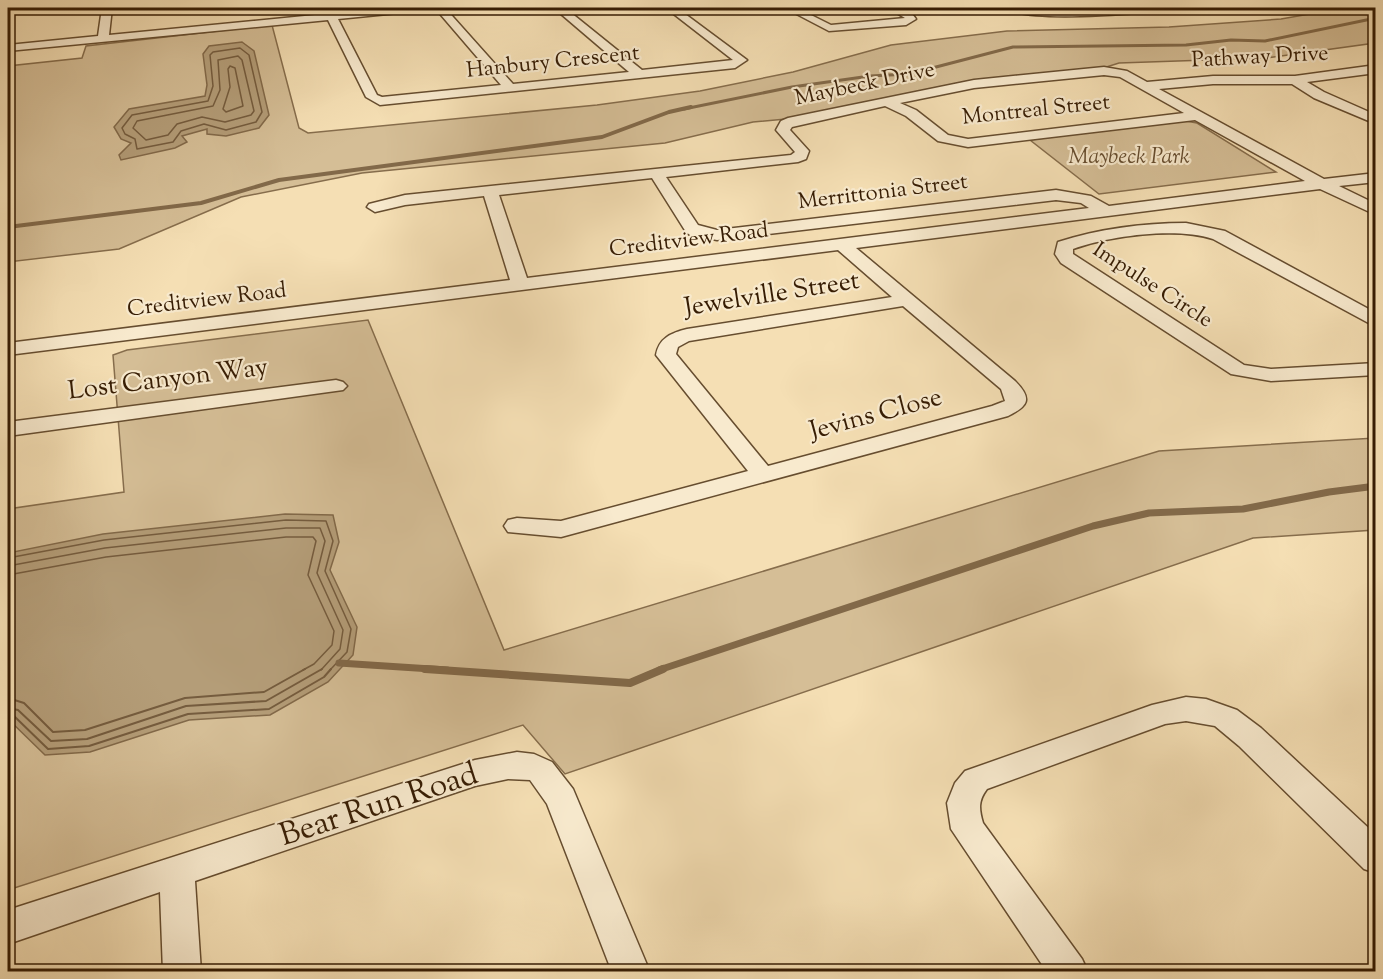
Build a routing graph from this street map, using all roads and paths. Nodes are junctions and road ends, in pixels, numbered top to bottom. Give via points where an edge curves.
1 (107, 8) edge
2 (418, 8) edge
3 (440, 8) edge
4 (559, 8) edge
5 (671, 8) edge
6 (789, 8) edge
7 (893, 8) edge
8 (1011, 8) edge
9 (1176, 8) edge
10 (1131, 9) edge
11 (329, 12) edge
12 (103, 39) junction
13 (8, 48) edge
14 (1376, 69) edge
15 (640, 75) junction
16 (1295, 80) junction
17 (1145, 86) junction
18 (511, 89) junction
19 (887, 102) junction
20 (1201, 115) junction
21 (1376, 120) edge
22 (656, 173) junction
23 (1376, 177) edge
24 (1321, 184) junction
25 (490, 191) junction
26 (375, 207) dead end
27 (1376, 210) edge
28 (1106, 211) junction
29 (841, 244) junction
30 (520, 285) junction
31 (907, 300) junction
32 (1376, 321) edge
33 (8, 349) edge
34 (1376, 369) edge
35 (336, 386) dead end
36 (8, 429) edge
37 (762, 474) junction
38 (517, 526) dead end
39 (1376, 858) edge
40 (177, 873) junction
41 (8, 927) edge
42 (182, 972) edge
43 (631, 972) edge
44 (1069, 972) edge

1 - 12 street
2 - 11 street
3 - 18 street
4 - 15 street
5 - 15 street, Hanbury Crescent via 741,60 735,64
6 - 7 street via 822,26 839,29 911,19
8 - 10 street via 1047,13
9 - 10 street
11 - 12 street via 218,22
11 - 18 street, Hanbury Crescent via 375,99 396,101
12 - 13 street
14 - 16 street, Pathway Drive
15 - 18 street, Hanbury Crescent
16 - 17 street, Pathway Drive via 1214,80
16 - 21 street
17 - 19 street, Maybeck Drive via 1124,75 1098,72 974,84
17 - 20 street, Maybeck Drive
19 - 20 street, Montreal Street via 911,113 943,138 968,143
19 - 22 street, Maybeck Drive via 786,124 783,130 803,152 793,159
20 - 24 street, Maybeck Drive
22 - 25 street, Maybeck Drive
22 - 28 street, Merrittonia Street via 692,228 717,235 1056,195 1085,199
23 - 24 street, Creditview Road
24 - 27 street, Maybeck Drive
24 - 28 street, Creditview Road
25 - 26 street, Maybeck Drive
25 - 30 street
28 - 29 street, Creditview Road
29 - 30 street, Creditview Road
29 - 31 street, Jevins Close
30 - 33 street, Creditview Road
31 - 37 street, Jewelville Street via 687,335 671,342 666,355
31 - 37 street, Jevins Close via 1008,385 1014,391 1015,404
32 - 34 street, Impulse Circle via 1219,235 1196,228 1167,228 1064,246 1067,259 1238,370 1271,375
35 - 36 street, Lost Canyon Way
37 - 38 street, Jevins Close via 561,529
39 - 44 street via 1250,736 1226,718 1206,711 1163,713 976,780 964,793 962,807 968,829
40 - 41 street, Bear Run Road
40 - 42 street
40 - 43 street, Bear Run Road via 475,773 501,766 530,767 548,778 561,799

